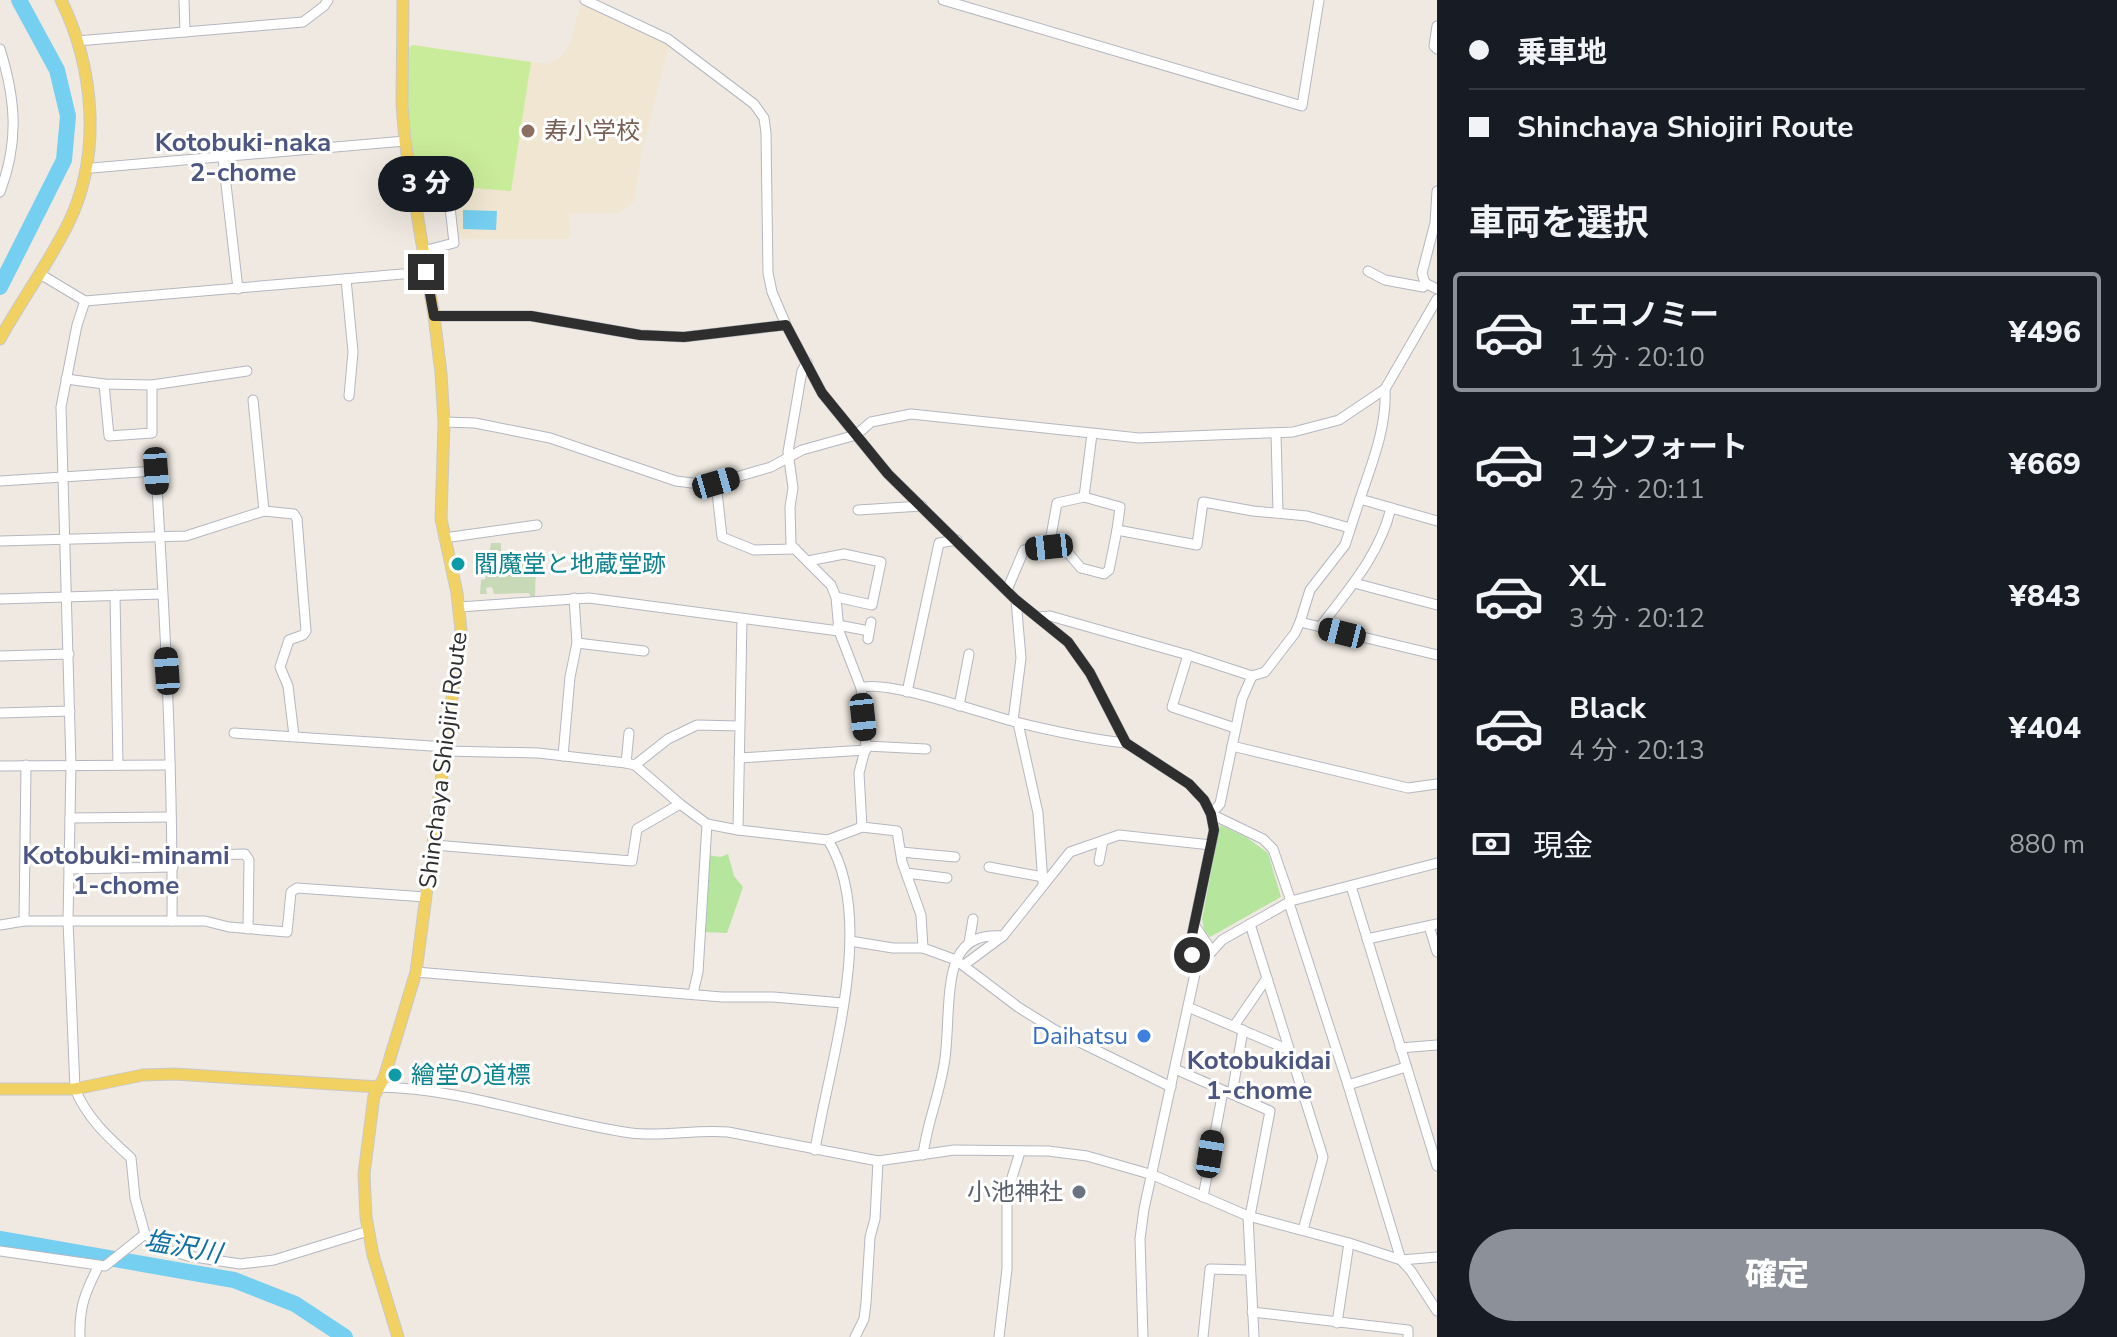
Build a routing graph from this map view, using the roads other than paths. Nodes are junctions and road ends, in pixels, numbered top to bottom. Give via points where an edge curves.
1 (61, 0) edge
2 (184, 0) edge
3 (328, 0) edge
4 (403, 0) edge
5 (585, 0) edge
6 (943, 0) edge
7 (1319, 0) edge
8 (1437, 26) edge
9 (185, 32) junction
10 (77, 41) junction
11 (0, 49) edge
12 (1437, 49) edge
13 (405, 141) junction
14 (223, 158) junction
15 (92, 168) dead end
16 (1437, 191) edge
17 (0, 192) edge
18 (450, 207) dead end
19 (423, 251) junction
20 (1368, 271) dead end
21 (426, 272) junction
22 (40, 274) junction
23 (346, 279) junction
24 (1425, 283) junction
25 (238, 289) junction
26 (1437, 289) edge
27 (1437, 299) edge
28 (85, 301) junction
29 (434, 316) junction
30 (786, 325) junction
31 (0, 339) edge
32 (807, 362) junction
33 (247, 371) dead end
34 (66, 379) junction
35 (104, 384) junction
36 (152, 385) junction
37 (1385, 389) junction
38 (349, 396) dead end
39 (253, 400) dead end
40 (444, 422) junction
41 (1276, 433) junction
42 (1092, 434) junction
43 (856, 435) junction
44 (788, 459) junction
45 (64, 477) junction
46 (0, 481) edge
47 (716, 483) junction
48 (1084, 497) junction
49 (1360, 499) junction
50 (922, 506) junction
51 (864, 507) dead end
52 (1391, 508) junction
53 (264, 511) junction
54 (1278, 512) junction
55 (1437, 521) edge
56 (537, 525) dead end
57 (1350, 528) junction
58 (1117, 530) junction
59 (160, 536) junction
60 (444, 538) junction
61 (65, 540) junction
62 (957, 540) junction
63 (0, 541) edge
64 (1049, 547) junction
65 (795, 549) junction
66 (808, 561) junction
67 (1354, 583) junction
68 (1007, 590) junction
69 (162, 594) junction
70 (115, 595) junction
71 (67, 596) junction
72 (836, 597) junction
73 (574, 598) junction
74 (0, 599) edge
75 (1016, 600) junction
76 (1437, 605) edge
77 (459, 607) junction
78 (1039, 617) junction
79 (742, 619) junction
80 (1300, 622) junction
81 (1320, 627) junction
82 (839, 628) junction
83 (869, 631) dead end
84 (577, 643) junction
85 (644, 651) dead end
86 (69, 654) junction
87 (969, 654) dead end
88 (1188, 655) junction
89 (1437, 655) edge
90 (0, 656) edge
91 (1252, 676) junction
92 (861, 688) junction
93 (907, 692) junction
94 (959, 706) junction
95 (70, 711) junction
96 (0, 713) edge
97 (1016, 722) junction
98 (739, 726) junction
99 (1235, 728) junction
100 (234, 733) dead end
101 (629, 733) dead end
102 (294, 736) junction
103 (1126, 743) junction
104 (920, 746) dead end
105 (1232, 746) junction
106 (866, 748) junction
107 (446, 749) junction
108 (563, 756) junction
109 (739, 758) junction
110 (118, 764) junction
111 (630, 764) junction
112 (26, 765) junction
113 (71, 765) junction
114 (170, 765) junction
115 (0, 766) edge
116 (1437, 784) edge
117 (680, 804) junction
118 (1211, 814) junction
119 (171, 817) junction
120 (70, 818) junction
121 (707, 824) junction
122 (862, 827) junction
123 (738, 830) junction
124 (828, 840) junction
125 (1103, 841) junction
126 (434, 845) junction
127 (1211, 845) junction
128 (901, 852) junction
129 (955, 857) dead end
130 (1099, 861) dead end
131 (173, 862) junction
132 (1437, 863) edge
133 (989, 867) dead end
134 (69, 869) junction
135 (906, 873) junction
136 (947, 878) dead end
137 (1043, 880) junction
138 (1351, 886) junction
139 (426, 897) junction
140 (1290, 902) junction
141 (973, 919) dead end
142 (24, 921) junction
143 (68, 921) junction
144 (172, 921) junction
145 (1250, 924) junction
146 (0, 925) edge
147 (1433, 925) edge
148 (1195, 926) junction
149 (248, 929) junction
150 (1003, 936) junction
151 (1367, 939) junction
152 (850, 941) junction
153 (969, 943) junction
154 (923, 948) junction
155 (1212, 951) junction
156 (1437, 952) edge
157 (960, 963) junction
158 (1196, 969) junction
159 (416, 972) junction
160 (1267, 978) junction
161 (693, 993) junction
162 (843, 1003) junction
163 (1188, 1007) junction
164 (1238, 1028) junction
165 (1437, 1045) edge
166 (1400, 1048) junction
167 (1289, 1050) junction
168 (1406, 1067) junction
169 (1175, 1069) junction
170 (1348, 1085) junction
171 (379, 1087) junction
172 (1171, 1087) junction
173 (0, 1089) edge
174 (75, 1089) junction
175 (1228, 1093) junction
176 (815, 1150) junction
177 (1020, 1152) junction
178 (923, 1155) junction
179 (878, 1161) junction
180 (1437, 1166) edge
181 (1153, 1175) junction
182 (1203, 1197) junction
183 (1249, 1216) junction
184 (1303, 1230) junction
185 (368, 1231) junction
186 (140, 1237) junction
187 (1349, 1243) junction
188 (0, 1251) edge
189 (1437, 1257) edge
190 (1401, 1260) junction
191 (102, 1266) junction
192 (1249, 1270) junction
193 (1437, 1311) edge
194 (1252, 1312) junction
195 (1337, 1323) junction
196 (80, 1337) edge
197 (399, 1337) edge
198 (855, 1337) edge
199 (999, 1337) edge
200 (1143, 1337) edge
201 (1203, 1337) edge
202 (1254, 1337) edge
203 (1408, 1337) edge

1 - 10 main road
2 - 9 street
3 - 9 street via 303,22
4 - 13 main road, Shinchaya Shiojiri Route
5 - 30 street via 668,39 739,91 764,118 768,273
6 - 7 street via 1302,106
8 - 12 street
9 - 10 street
10 - 22 main road via 89,96 86,167 70,219
11 - 17 street via 14,119 12,155
13 - 14 street
13 - 19 main road, Shinchaya Shiojiri Route
14 - 15 street
14 - 25 street
16 - 24 street via 1422,273
18 - 19 street via 454,243
19 - 21 main road, Shinchaya Shiojiri Route
20 - 24 street via 1385,280 1423,287
21 - 23 street
21 - 29 main road, Shinchaya Shiojiri Route
22 - 28 street
22 - 31 main road
23 - 25 street
23 - 38 street via 353,352
24 - 26 street
25 - 28 street
27 - 37 street
28 - 34 street
29 - 30 street via 531,316 640,335 684,337
29 - 40 main road, Shinchaya Shiojiri Route
30 - 32 street
32 - 43 street via 822,393
32 - 44 street
33 - 36 street
34 - 35 street
34 - 45 street via 61,407
35 - 36 street
35 - 36 street via 109,436 152,433
37 - 41 street via 1339,420
37 - 49 street via 1379,442
39 - 53 street
40 - 47 street via 550,438 676,481
40 - 60 main road, Shinchaya Shiojiri Route
41 - 42 street via 1139,438
41 - 54 street
42 - 43 street via 911,414 871,422
42 - 48 street
43 - 44 street
43 - 50 street
44 - 47 street
44 - 65 street
45 - 46 street
45 - 59 street via 156,471
45 - 61 street
47 - 65 street via 722,537 754,550
48 - 58 street via 1120,507
48 - 64 street via 1057,503
49 - 52 street
49 - 57 street
50 - 51 street
50 - 62 street
52 - 55 street
52 - 67 street via 1380,541
53 - 59 street via 186,536
53 - 102 street via 294,514 297,519 306,631 289,640 280,667 288,686
54 - 57 street
54 - 58 street via 1203,502 1197,545
56 - 60 street
57 - 80 street via 1345,545 1310,590
58 - 64 street via 1104,574 1081,568 1069,554
59 - 61 street
59 - 69 street
60 - 77 main road, Shinchaya Shiojiri Route
61 - 63 street
61 - 71 street
62 - 68 street
62 - 93 street via 939,543
64 - 68 street via 1024,550
65 - 66 street
66 - 72 street
66 - 72 street via 844,554 881,562 872,605
67 - 76 street
67 - 81 street
68 - 75 street
69 - 70 street
69 - 114 street
70 - 71 street
70 - 110 street
71 - 74 street
71 - 86 street
72 - 82 street
73 - 77 street
73 - 79 street
73 - 84 street
75 - 78 street
75 - 97 street via 1021,658
77 - 107 main road, Shinchaya Shiojiri Route via 461,642
78 - 88 street
78 - 103 street via 1079,655
79 - 82 street
79 - 98 street
80 - 81 street
80 - 91 street via 1265,672
81 - 89 street
82 - 83 street
82 - 92 street
84 - 85 street
84 - 108 street
86 - 90 street
86 - 95 street
87 - 94 street
88 - 91 street
88 - 99 street via 1172,707
91 - 99 street
92 - 93 street
92 - 106 street
93 - 94 street
94 - 97 street
95 - 96 street
95 - 113 street
97 - 103 street
97 - 137 street via 1038,813
98 - 109 street
98 - 111 street via 697,725
99 - 105 street
100 - 102 street
101 - 111 street
102 - 107 street
103 - 118 street via 1189,784
104 - 106 street
105 - 116 street via 1408,788
105 - 118 street via 1220,804
106 - 109 street
106 - 122 street via 859,773
107 - 108 street
107 - 126 main road, Shinchaya Shiojiri Route
108 - 111 street
109 - 123 street
110 - 113 street
110 - 114 street
111 - 117 street
112 - 113 street
112 - 115 street
112 - 142 street
113 - 120 street
114 - 119 street
117 - 121 street
117 - 126 street via 637,829 632,861
118 - 127 street
118 - 140 street via 1273,849
119 - 120 street
119 - 131 street
120 - 134 street
121 - 123 street
121 - 161 street
122 - 124 street
122 - 128 street via 897,831
123 - 124 street
124 - 152 street via 842,878
125 - 127 street via 1119,835
125 - 130 street
125 - 137 street via 1070,852
126 - 139 main road, Shinchaya Shiojiri Route
127 - 148 street
128 - 129 street
128 - 135 street
131 - 134 street
131 - 144 street
131 - 149 street via 245,854
132 - 138 street
133 - 137 street
134 - 143 street
135 - 136 street
135 - 154 street via 921,915
137 - 150 street
138 - 140 street
138 - 151 street
139 - 149 street via 297,888 291,892 287,932
139 - 159 main road, Shinchaya Shiojiri Route
140 - 145 street
140 - 170 street
141 - 153 street
142 - 143 street
142 - 146 street
143 - 144 street
143 - 174 street
144 - 149 street
145 - 155 street
145 - 160 street
147 - 151 street
147 - 156 street
148 - 155 street
148 - 158 street via 1191,940
150 - 153 street
150 - 157 street
151 - 166 street
152 - 154 street
152 - 162 street
153 - 157 street
154 - 157 street
155 - 158 street
157 - 172 street via 1055,1030
157 - 178 street
158 - 163 street
159 - 161 street
159 - 171 main road, Shinchaya Shiojiri Route
160 - 164 street
160 - 167 street
161 - 162 street
162 - 176 street
163 - 164 street
163 - 169 street
164 - 167 street
164 - 175 street
165 - 166 street
166 - 168 street
167 - 184 street via 1323,1157
168 - 170 street
168 - 180 street
169 - 172 street
169 - 175 street
170 - 190 street
171 - 174 main road via 175,1074
171 - 176 street via 446,1095 632,1133 709,1130
171 - 185 main road, Shinchaya Shiojiri Route via 364,1174
172 - 181 street
173 - 174 main road
174 - 186 street via 84,1110 131,1158
175 - 182 street
175 - 183 street via 1270,1111
176 - 179 street
177 - 178 street via 954,1150
177 - 181 street via 1087,1156
177 - 199 street via 1007,1205
178 - 179 street
179 - 198 street via 864,1319
181 - 182 street
181 - 200 street via 1140,1239
182 - 183 street
183 - 184 street
183 - 192 street
184 - 187 street
185 - 186 street via 274,1260 240,1264 188,1256
185 - 197 main road, Shinchaya Shiojiri Route
186 - 191 street
187 - 190 street
187 - 195 street
188 - 191 street
189 - 190 street
190 - 193 street
191 - 196 street via 83,1297
192 - 194 street
192 - 201 street via 1210,1269
194 - 195 street
194 - 202 street
195 - 203 street via 1408,1330

